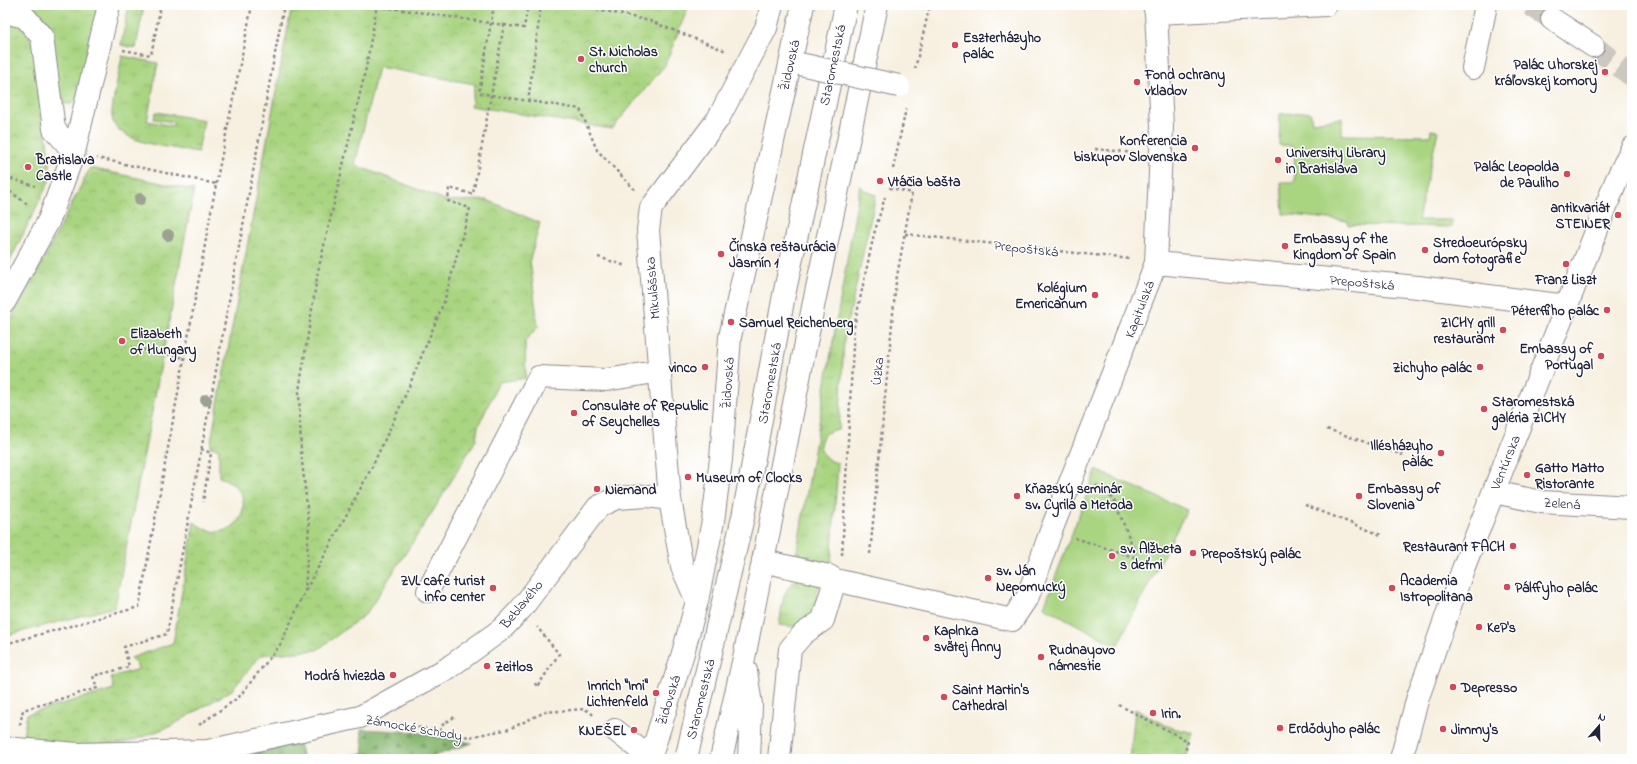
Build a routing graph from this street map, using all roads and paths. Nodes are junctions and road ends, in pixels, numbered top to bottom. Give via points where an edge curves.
1 (109, 5) edge
2 (161, 5) edge
3 (252, 5) edge
4 (284, 5) edge
5 (377, 5) edge
6 (494, 5) edge
7 (528, 5) edge
8 (541, 5) edge
9 (579, 5) edge
10 (772, 5) edge
11 (803, 5) edge
12 (846, 5) edge
13 (876, 5) edge
14 (930, 5) edge
15 (1326, 5) edge
16 (1486, 5) edge
17 (1155, 9) edge
18 (5, 12) edge
19 (1552, 19) tunnel mouth
20 (491, 23) junction
21 (504, 25) junction
22 (99, 46) junction
23 (1593, 46) tunnel mouth
24 (727, 51) dead end
25 (795, 63) junction
26 (1473, 68) dead end
27 (907, 88) junction
28 (491, 96) junction
29 (528, 102) junction
30 (1632, 148) edge
31 (1095, 149) dead end
32 (74, 152) junction
33 (1161, 154) junction
34 (893, 169) dead end
35 (5, 177) edge
36 (216, 184) junction
37 (888, 187) dead end
38 (58, 193) junction
39 (885, 197) dead end
40 (651, 208) junction
41 (904, 234) junction
42 (1146, 262) junction
43 (5, 301) edge
44 (1567, 306) junction
45 (132, 347) dead end
46 (184, 358) junction
47 (661, 371) junction
48 (1327, 430) dead end
49 (201, 450) junction
50 (1403, 455) dead end
51 (1074, 474) junction
52 (1494, 492) junction
53 (670, 499) junction
54 (203, 502) dead end
55 (1305, 505) dead end
56 (1632, 508) edge
57 (1051, 531) junction
58 (1381, 535) dead end
59 (870, 554) dead end
60 (842, 555) dead end
61 (1138, 558) junction
62 (763, 561) junction
63 (1141, 567) dead end
64 (835, 580) junction
65 (428, 591) dead end
66 (305, 592) junction
67 (697, 601) junction
68 (521, 609) junction
69 (5, 644) edge
70 (744, 658) junction
71 (535, 683) dead end
72 (1120, 705) dead end
73 (360, 717) junction
74 (454, 717) dead end
75 (193, 729) dead end
76 (615, 730) joint
77 (440, 731) junction
78 (10, 749) edge
79 (780, 758) edge
80 (650, 759) edge
81 (686, 759) edge
82 (721, 759) edge
83 (749, 759) edge
84 (1183, 759) edge
85 (1401, 759) edge

1 - 22 street
2 - 22 path via 151,55
3 - 36 path
4 - 49 path
5 - 20 path
5 - 66 path via 366,68 318,270 299,391 301,452 309,525
6 - 20 path
7 - 21 path via 524,28
8 - 29 path
9 - 24 path via 650,21
10 - 40 street, Mikulášska via 766,28 718,119
11 - 25 street, Židovská
12 - 81 street, Staromestská via 784,295 743,517
13 - 62 street, Staromestská
14 - 27 path
15 - 17 street
16 - 26 street
17 - 33 street, Kapitulská via 1162,126
18 - 32 street via 25,17 42,37 54,130
19 - 23 street
20 - 21 path
20 - 28 path via 479,93
21 - 28 path
22 - 32 street
25 - 27 street, bridge
25 - 67 street, Židovská via 730,337 721,459 713,521
27 - 34 path
28 - 29 path
28 - 66 path via 473,194 448,188 448,201 470,208 444,302 406,396 372,467
29 - 40 path via 580,109 597,150
30 - 44 street, Ventúrska via 1616,181
31 - 33 path
32 - 36 path
32 - 38 street
33 - 42 street, Kapitulská
35 - 38 path
36 - 46 path
37 - 41 path, Úzka via 912,193
38 - 43 street via 49,220
39 - 60 path via 874,234 854,327
40 - 47 street, Mikulášska via 648,230
41 - 42 path, Prepoštská
41 - 59 path, Úzka via 896,282
42 - 44 street, Prepoštská via 1418,287
42 - 51 street, Kapitulská
44 - 52 street, Ventúrska
45 - 46 path
46 - 69 path via 138,607
47 - 53 street, Mikulášska
47 - 65 street via 606,380 539,377
48 - 50 path
49 - 54 path via 211,453
49 - 78 path via 166,634 124,647 129,667 93,676 97,688 23,710
51 - 57 street, Kapitulská
51 - 61 path via 1092,482 1114,500
52 - 56 street, Zelená via 1541,502
52 - 85 street, Ventúrska via 1463,569 1418,697
53 - 67 street, Mikulášska via 682,567
53 - 68 street, Beblavého via 648,496 616,498 598,508
55 - 58 path
57 - 61 path
57 - 64 street, Kapitulská via 1028,596 1012,620
61 - 63 path
62 - 64 street via 829,576
62 - 70 street, Staromestská
64 - 79 street via 823,620 803,634 790,649
66 - 75 path via 280,645 239,697
67 - 80 street, Židovská
68 - 71 path via 559,654 537,687
68 - 73 street, Beblavého via 502,629 448,668
70 - 82 street, Staromestská
70 - 83 street via 751,705
72 - 84 path via 1188,741
73 - 77 path, Zámocké schody
73 - 78 street, Zámocké schody via 208,751 77,754
74 - 77 path via 441,726
76 - 77 path, Zámocké schody via 585,709 545,712 509,729 469,737
76 - 80 street

